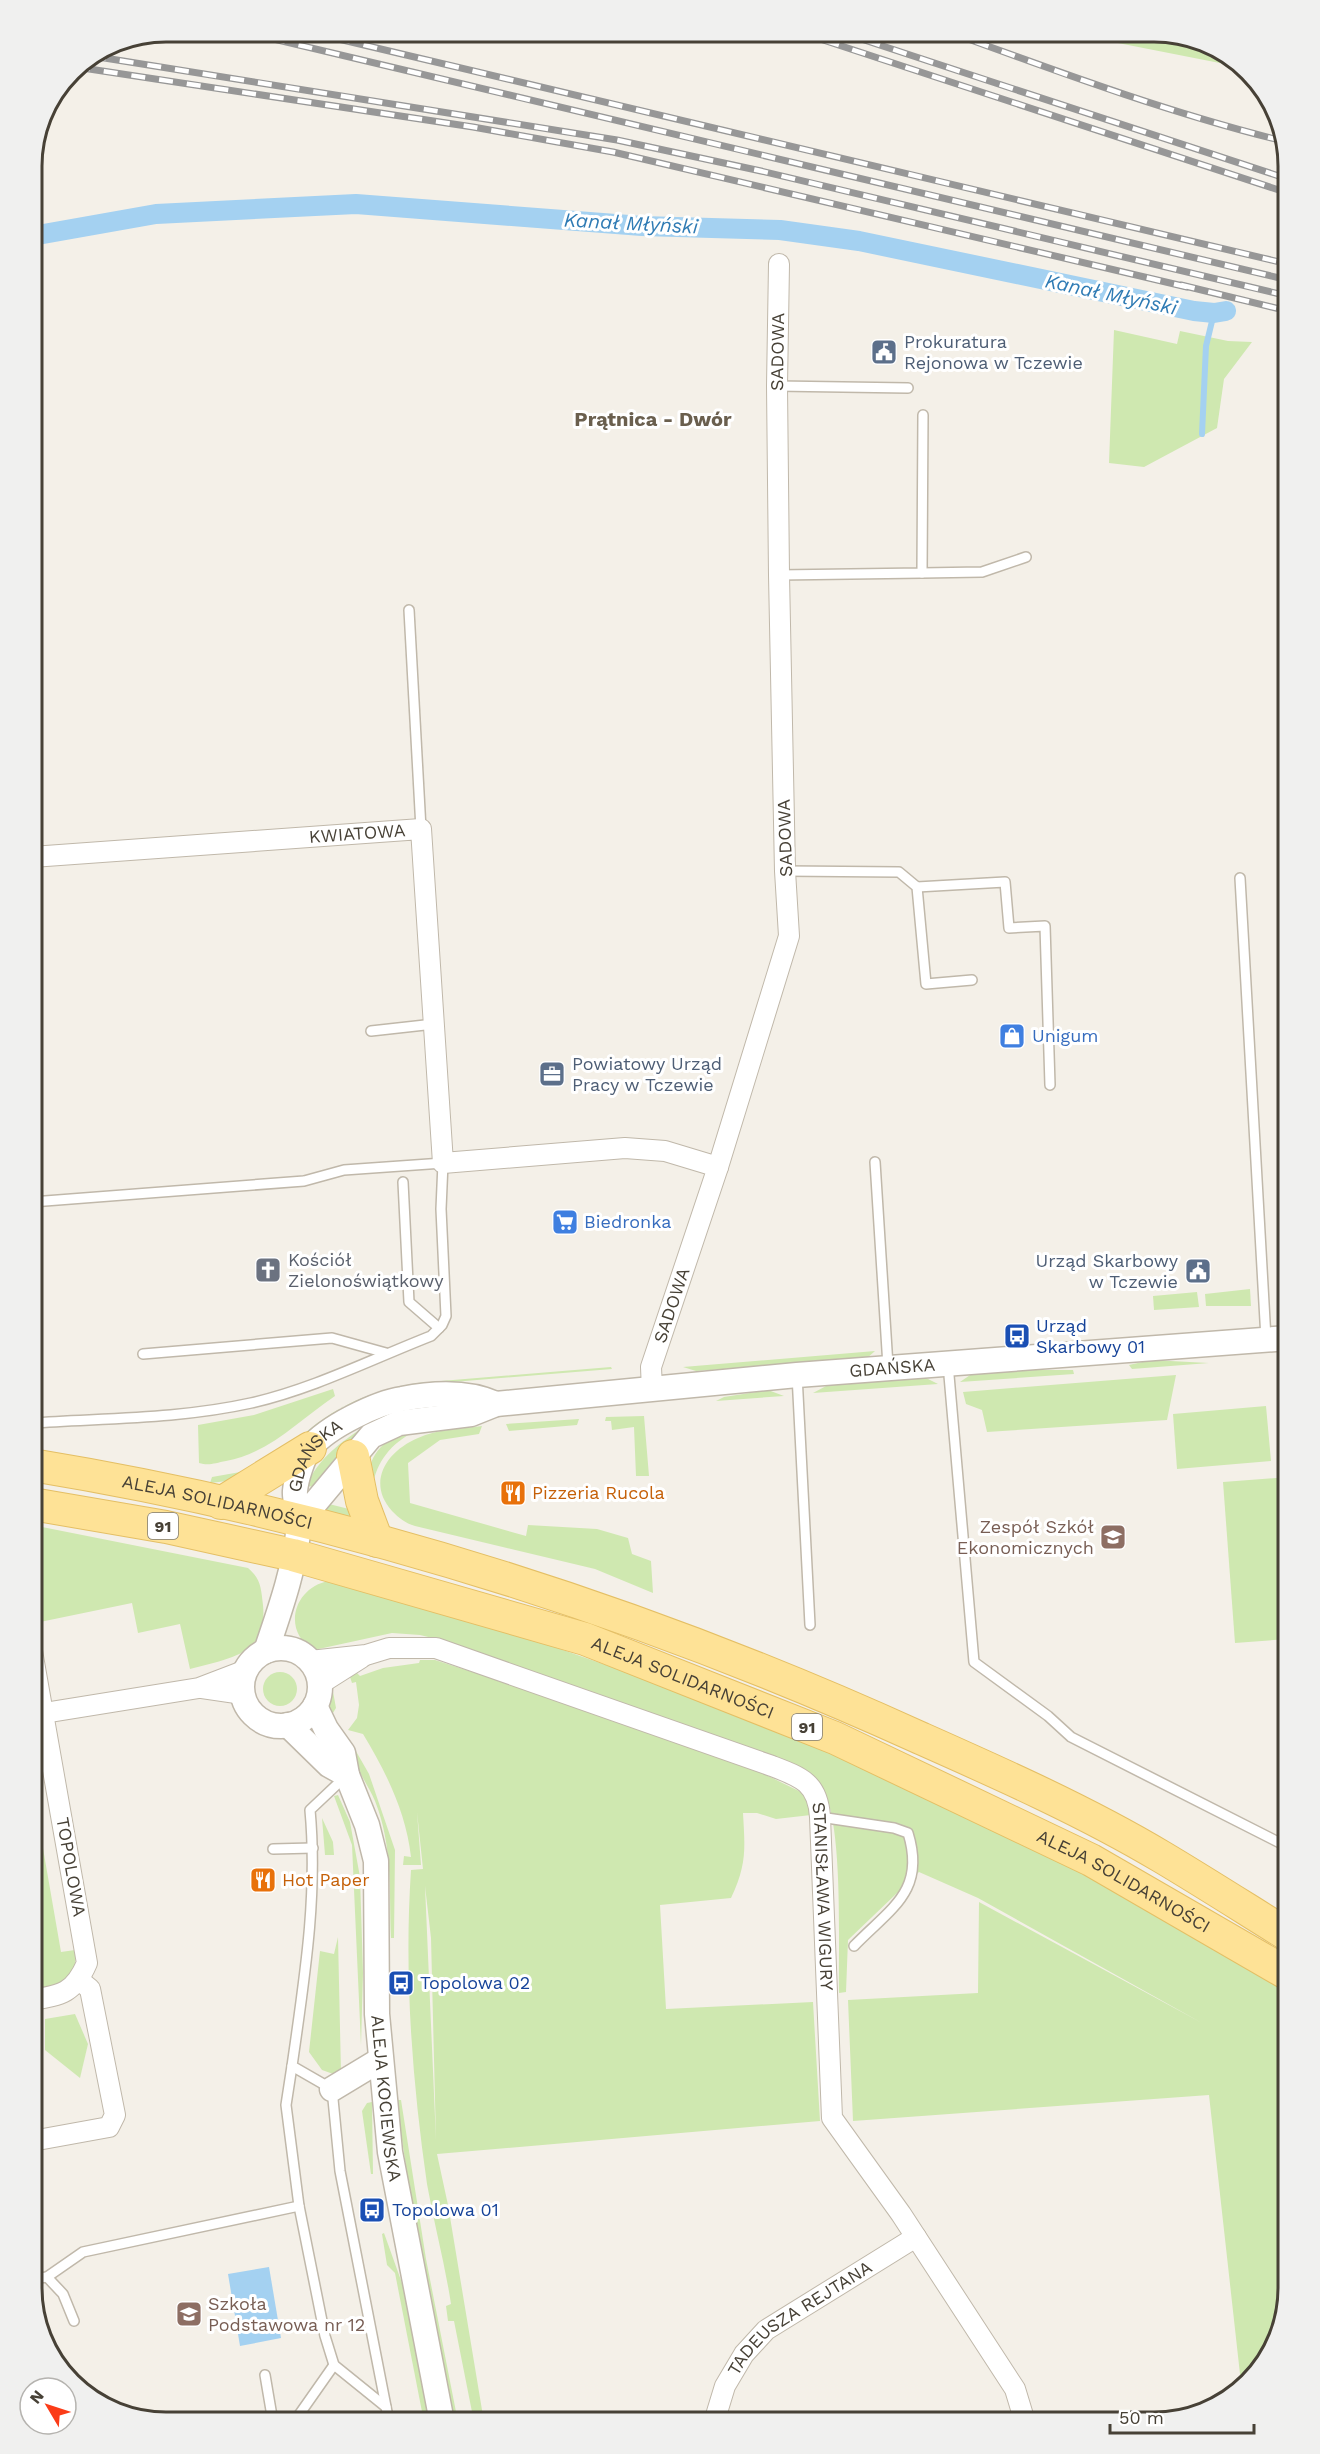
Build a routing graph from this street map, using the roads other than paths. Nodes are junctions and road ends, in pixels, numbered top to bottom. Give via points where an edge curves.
1 (779, 264) dead end
2 (777, 386) junction
3 (908, 388) dead end
4 (923, 415) dead end
5 (1026, 557) dead end
6 (922, 573) junction
7 (779, 575) junction
8 (409, 610) dead end
9 (421, 829) junction
10 (42, 856) edge
11 (785, 871) junction
12 (1240, 878) dead end
13 (917, 887) junction
14 (972, 980) dead end
15 (434, 1024) junction
16 (371, 1031) dead end
17 (1050, 1085) dead end
18 (874, 1162) dead end
19 (443, 1163) junction
20 (718, 1167) junction
21 (403, 1182) dead end
22 (42, 1201) edge
23 (439, 1328) junction
24 (1277, 1339) edge
25 (386, 1353) junction
26 (144, 1354) dead end
27 (948, 1364) junction
28 (888, 1368) junction
29 (796, 1375) junction
30 (652, 1390) junction
31 (496, 1404) junction
32 (42, 1422) edge
33 (310, 1448) junction
34 (353, 1456) junction
35 (42, 1467) edge
36 (221, 1503) junction
37 (42, 1506) edge
38 (300, 1521) junction
39 (377, 1541) junction
40 (293, 1555) junction
41 (281, 1608) junction
42 (810, 1625) dead end
43 (266, 1651) junction
44 (302, 1655) junction
45 (366, 1655) junction
46 (246, 1670) junction
47 (199, 1688) junction
48 (243, 1694) junction
49 (317, 1695) junction
50 (42, 1717) edge
51 (288, 1725) junction
52 (42, 1727) edge
53 (347, 1776) junction
54 (820, 1817) junction
55 (1278, 1842) edge
56 (314, 1848) junction
57 (273, 1849) dead end
58 (1278, 1929) edge
59 (854, 1946) dead end
60 (1278, 1968) edge
61 (79, 1980) junction
62 (42, 1998) edge
63 (380, 2060) junction
64 (292, 2066) junction
65 (332, 2089) junction
66 (42, 2139) edge
67 (299, 2206) junction
68 (916, 2237) junction
69 (47, 2277) junction
70 (42, 2278) edge
71 (74, 2321) dead end
72 (334, 2365) junction
73 (265, 2375) dead end
74 (386, 2407) junction
75 (271, 2412) edge
76 (301, 2412) edge
77 (387, 2412) edge
78 (440, 2412) edge
79 (717, 2412) edge
80 (1022, 2412) edge

1 - 2 street, SADOWA
2 - 3 lane
2 - 7 street, SADOWA
4 - 6 lane
5 - 6 lane via 982,572
6 - 7 lane
7 - 11 street, SADOWA
8 - 9 lane
9 - 10 street, KWIATOWA
9 - 15 street, KWIATOWA
11 - 13 lane via 898,872
11 - 20 street, SADOWA via 789,936
12 - 24 lane
13 - 14 lane via 926,984
13 - 17 lane via 1005,882 1009,928 1045,926
15 - 16 lane
15 - 19 street, KWIATOWA
18 - 28 lane
19 - 20 street via 625,1148 665,1151
19 - 22 lane via 344,1170 304,1181
19 - 23 lane, KWIATOWA via 446,1316
20 - 30 street, SADOWA via 651,1367
21 - 23 lane via 409,1302
23 - 25 lane
24 - 27 street, GDAŃSKA
25 - 26 lane via 332,1338
25 - 32 lane via 295,1390 242,1404 192,1414
27 - 28 street, GDAŃSKA
27 - 55 lane via 974,1662 1071,1737
28 - 29 street, GDAŃSKA
29 - 30 street, GDAŃSKA
29 - 42 lane
30 - 31 street, GDAŃSKA
31 - 33 street, GDAŃSKA via 481,1397 465,1396 423,1395 389,1401 350,1418
31 - 34 street, GDAŃSKA via 471,1414 399,1423 371,1436
33 - 36 main road
33 - 38 street, GDAŃSKA via 295,1492
34 - 38 street, GDAŃSKA
34 - 39 main road via 362,1501
35 - 36 main road, ALEJA SOLIDARNOŚCI / 91
36 - 38 main road, ALEJA SOLIDARNOŚCI / 91
37 - 40 main road, ALEJA SOLIDARNOŚCI / 91 via 166,1527
38 - 39 main road, ALEJA SOLIDARNOŚCI / 91
38 - 40 street
39 - 58 main road, ALEJA SOLIDARNOŚCI / 91 via 566,1598 724,1655 862,1712 995,1772 1159,1855
40 - 41 street
40 - 60 main road, ALEJA SOLIDARNOŚCI / 91 via 585,1639 835,1738 1091,1860
41 - 43 street
41 - 44 street
43 - 44 street via 279,1648
43 - 46 street via 254,1658
44 - 45 street, STANISŁAWA WIGURY
44 - 49 street
45 - 49 street, STANISŁAWA WIGURY
45 - 54 street, STANISŁAWA WIGURY via 389,1648 436,1648 750,1758 799,1776 810,1785 817,1795
46 - 47 street
46 - 48 street
47 - 48 street
47 - 50 street
48 - 51 street via 247,1706 264,1722
49 - 51 street via 308,1715
49 - 53 street, ALEJA KOCIEWSKA via 326,1729 343,1753
51 - 53 street via 329,1765
52 - 61 street, TOPOLOWA via 87,1963
53 - 56 lane via 310,1810
53 - 63 street, ALEJA KOCIEWSKA via 368,1825 376,1861 375,1964
54 - 59 lane via 894,1828 908,1833 913,1850 914,1873 908,1890
54 - 68 street, STANISŁAWA WIGURY via 832,2118
56 - 57 lane
56 - 64 lane via 312,1912
61 - 62 street via 63,1994
61 - 66 street via 90,1989 115,2115 109,2127
63 - 65 street
63 - 78 street, ALEJA KOCIEWSKA via 390,2152
64 - 65 lane
64 - 67 lane via 286,2105
65 - 74 lane via 340,2171
67 - 69 lane via 83,2252
67 - 72 lane
68 - 79 street, TADEUSZA REJTANA via 766,2330 744,2354 725,2386
68 - 80 street, STANISŁAWA WIGURY via 1015,2389
69 - 70 lane
69 - 71 lane via 63,2294
72 - 74 lane
72 - 76 lane
73 - 75 lane
74 - 77 lane

